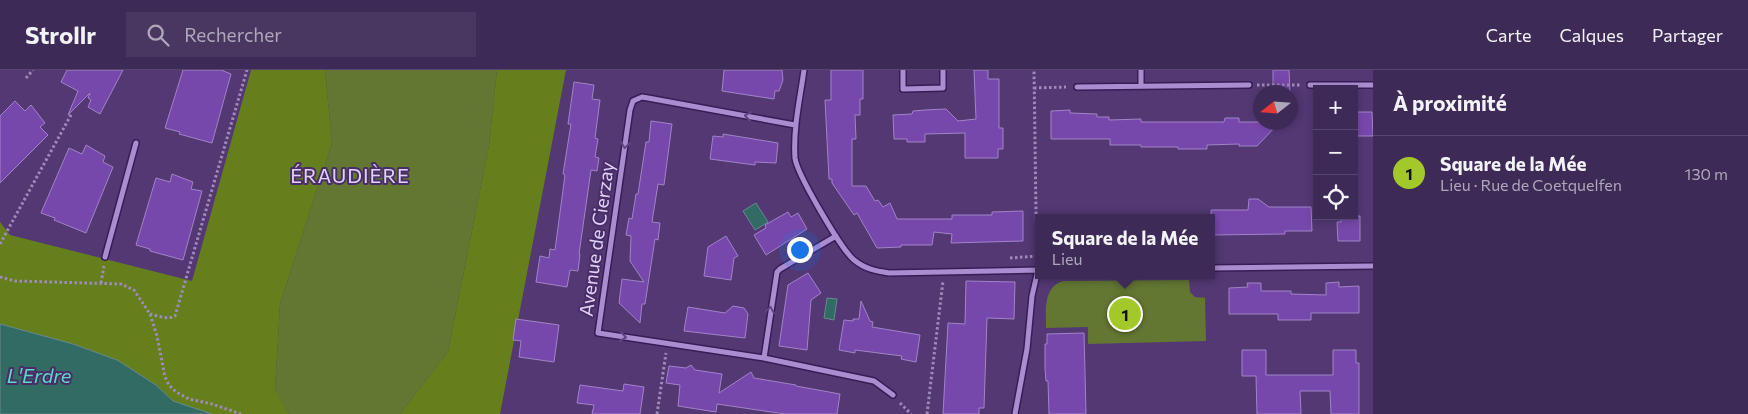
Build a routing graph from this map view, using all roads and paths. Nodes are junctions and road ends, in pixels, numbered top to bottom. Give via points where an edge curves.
1 (33, 70) edge
2 (247, 70) edge
3 (804, 70) edge
4 (903, 70) edge
5 (943, 70) edge
6 (1034, 70) edge
7 (1141, 70) edge
8 (26, 78) dead end
9 (1249, 85) joint
10 (1310, 85) joint
11 (1373, 85) edge
12 (1141, 86) junction
13 (1077, 87) joint
14 (1034, 88) junction
15 (72, 114) dead end
16 (796, 125) junction
17 (136, 143) dead end
18 (1036, 214) edge
19 (836, 236) junction
20 (0, 244) edge
21 (105, 257) joint
22 (1373, 266) edge
23 (1215, 268) edge
24 (1035, 270) edge
25 (0, 277) edge
26 (1036, 279) edge
27 (943, 281) dead end
28 (101, 283) junction
29 (150, 314) junction
30 (668, 344) junction
31 (764, 358) junction
32 (893, 395) joint
33 (241, 414) edge
34 (656, 414) edge
35 (911, 414) edge
36 (927, 414) edge
37 (1015, 414) edge

1 - 8 path
2 - 29 path via 175,316
3 - 16 street
4 - 5 street via 904,89 943,88
6 - 14 path
7 - 12 street
9 - 10 path
9 - 12 street
10 - 11 street
12 - 13 street
13 - 14 path
14 - 18 path
15 - 20 path
16 - 19 street via 796,158 800,174
16 -> 30 street, Avenue de Cierzay via 642,97 633,101 598,333
17 - 21 street
19 - 24 street via 854,260 867,268 889,273
31 -> 19 street via 777,272
21 - 28 path
22 - 23 street
25 - 28 path via 15,282
26 - 37 street
27 - 36 path
28 - 29 path via 122,284 134,290
29 - 33 path via 169,385 188,399
30 - 31 street, Avenue de Cierzay
30 - 34 path
31 - 32 street, Avenue de Cierzay via 874,381
32 - 35 path

